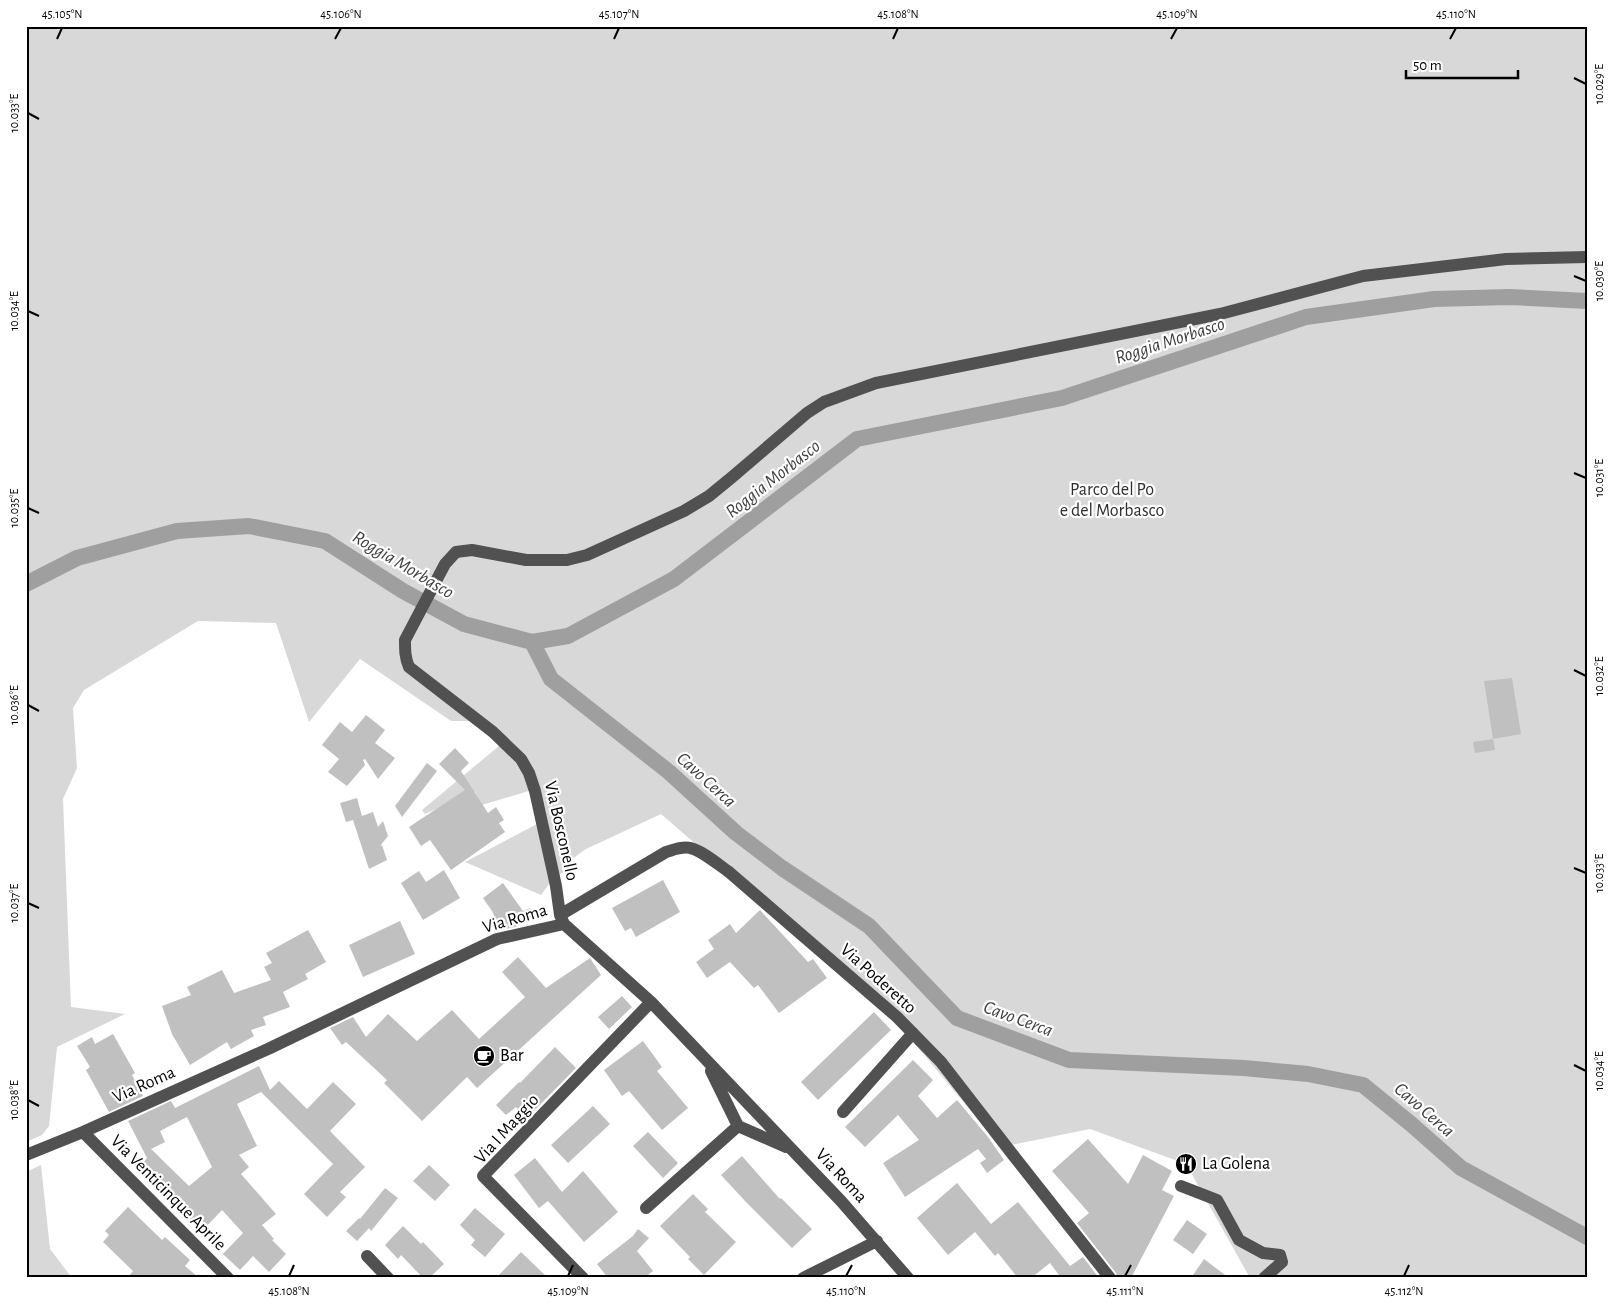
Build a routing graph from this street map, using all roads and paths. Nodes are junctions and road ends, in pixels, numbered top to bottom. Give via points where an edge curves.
1 (1587, 257) edge
2 (562, 919) junction
3 (651, 1002) junction
4 (913, 1033) junction
5 (706, 1060) junction
6 (843, 1112) dead end
7 (738, 1126) junction
8 (83, 1132) junction
9 (792, 1150) junction
10 (26, 1155) edge
11 (1181, 1186) dead end
12 (646, 1208) dead end
13 (877, 1242) junction
14 (367, 1256) dead end
15 (228, 1278) edge
16 (388, 1278) edge
17 (583, 1278) edge
18 (803, 1278) edge
19 (908, 1278) edge
20 (1110, 1278) edge
21 (1264, 1278) edge

1 - 2 street, Via Bosconello via 1506,258 1363,276 1220,314 876,383 824,402 807,413 716,490 684,511 587,555 567,560 526,560 472,550 456,552 445,564 405,640 404,652 409,667 493,732 521,759 536,791
2 - 3 street, Via Roma
2 - 4 street, Via Poderetto via 666,852 690,848 729,872
2 - 8 street, Via Roma via 497,938 268,1049
3 - 5 street, Via Roma
3 - 17 street, Via I Maggio via 483,1176
4 - 6 street
4 - 20 street, Via Poderetto via 941,1062
5 - 7 street
5 - 9 street, Via Roma
7 - 9 street
7 - 12 street
8 - 10 street, Via Roma
8 - 15 street, Via Venticinque Aprile
9 - 13 street, Via Roma
11 - 21 street via 1216,1200 1239,1240 1263,1253 1280,1255 1282,1262
13 - 18 street
13 - 19 street, Via Roma
14 - 16 street

